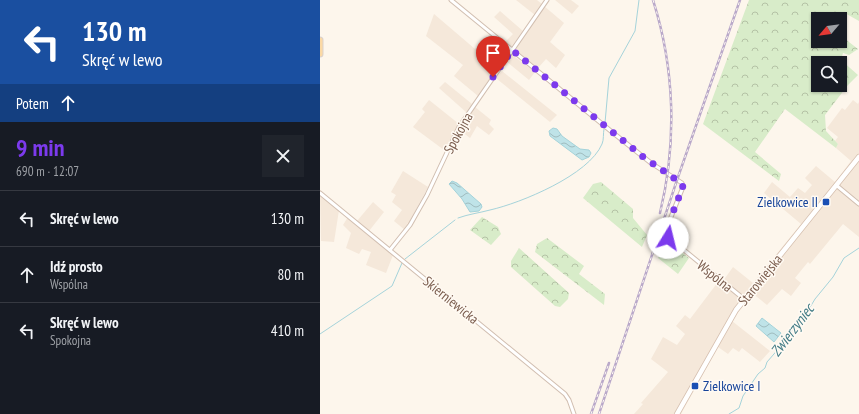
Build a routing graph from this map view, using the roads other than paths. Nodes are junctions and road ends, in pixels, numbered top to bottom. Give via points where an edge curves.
1 (451, 0) edge
2 (547, 0) edge
3 (320, 40) edge
4 (512, 50) junction
5 (320, 54) edge
6 (859, 157) edge
7 (836, 185) junction
8 (320, 193) edge
9 (859, 204) edge
10 (390, 250) junction
11 (744, 299) junction
12 (574, 414) edge
13 (678, 414) edge

1 - 4 street
2 - 4 street, Spokojna
3 - 5 main road
4 - 10 street, Spokojna via 459,126 410,225
4 - 11 street, Wspólna via 651,163 683,185 669,222 668,238
6 - 7 street, Starowiejska
7 - 9 street
7 - 11 street, Starowiejska
8 - 10 street, Skierniewicka
10 - 12 street, Skierniewicka via 565,394
11 - 13 street, Starowiejska via 729,321

